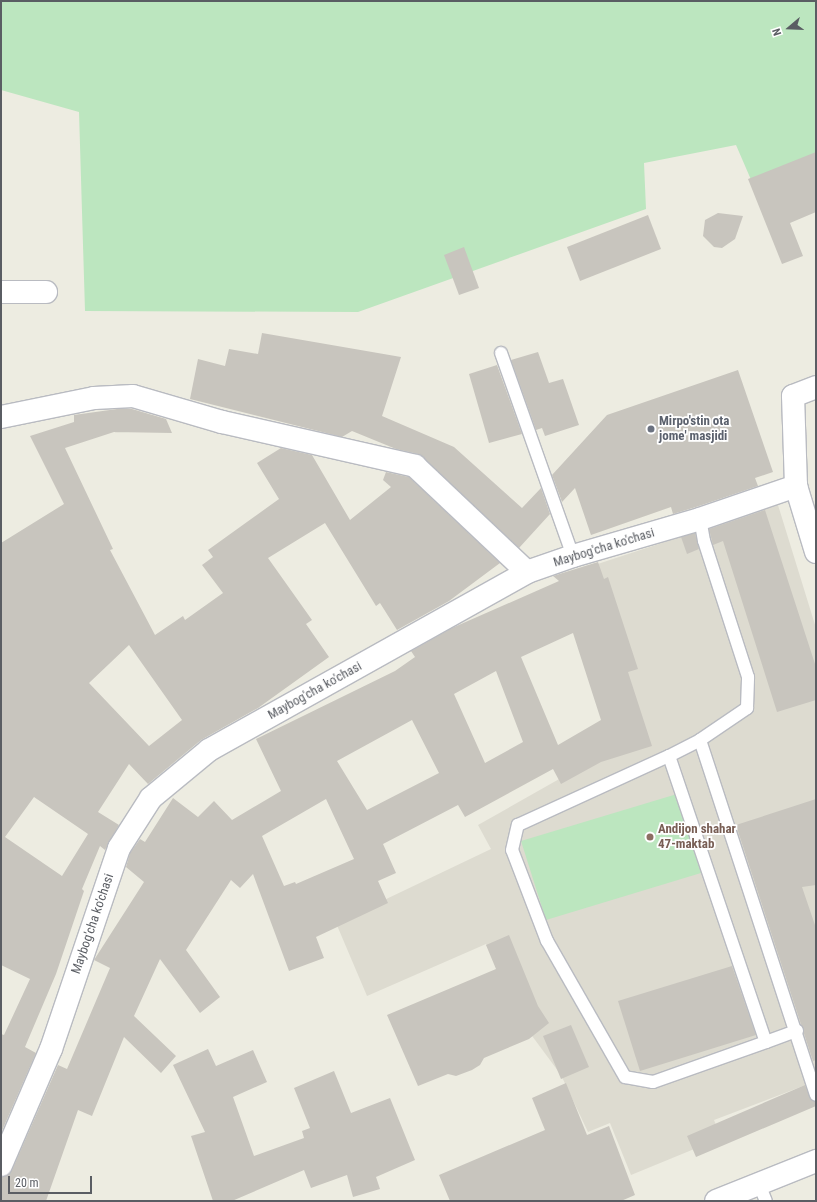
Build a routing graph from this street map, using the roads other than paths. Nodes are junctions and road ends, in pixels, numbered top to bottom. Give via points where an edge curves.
1 (1, 292) edge
2 (46, 292) dead end
3 (501, 353) dead end
4 (816, 387) edge
5 (1, 416) edge
6 (796, 486) junction
7 (700, 520) junction
8 (816, 552) edge
9 (573, 556) junction
10 (527, 572) junction
11 (700, 740) junction
12 (670, 756) junction
13 (796, 1031) junction
14 (766, 1042) junction
15 (816, 1094) edge
16 (816, 1161) edge
17 (1, 1165) edge
18 (762, 1192) edge
19 (716, 1201) edge

1 - 2 street
3 - 9 lane
4 - 6 street via 793,396
5 - 10 street via 94,398 133,396 222,422 415,466
6 - 7 street, Maybog'cha ko'chasi
6 - 8 street
7 - 9 street, Maybog'cha ko'chasi
7 - 11 lane via 704,541 748,677 746,708
9 - 10 street, Maybog'cha ko'chasi
10 - 17 street, Maybog'cha ko'chasi via 209,750 151,798 119,848 51,1049
11 - 12 lane
11 - 13 lane
12 - 14 lane
12 - 14 lane via 518,825 512,850 547,941 625,1077 653,1082
13 - 14 lane
13 - 15 lane
16 - 18 street
18 - 19 street

